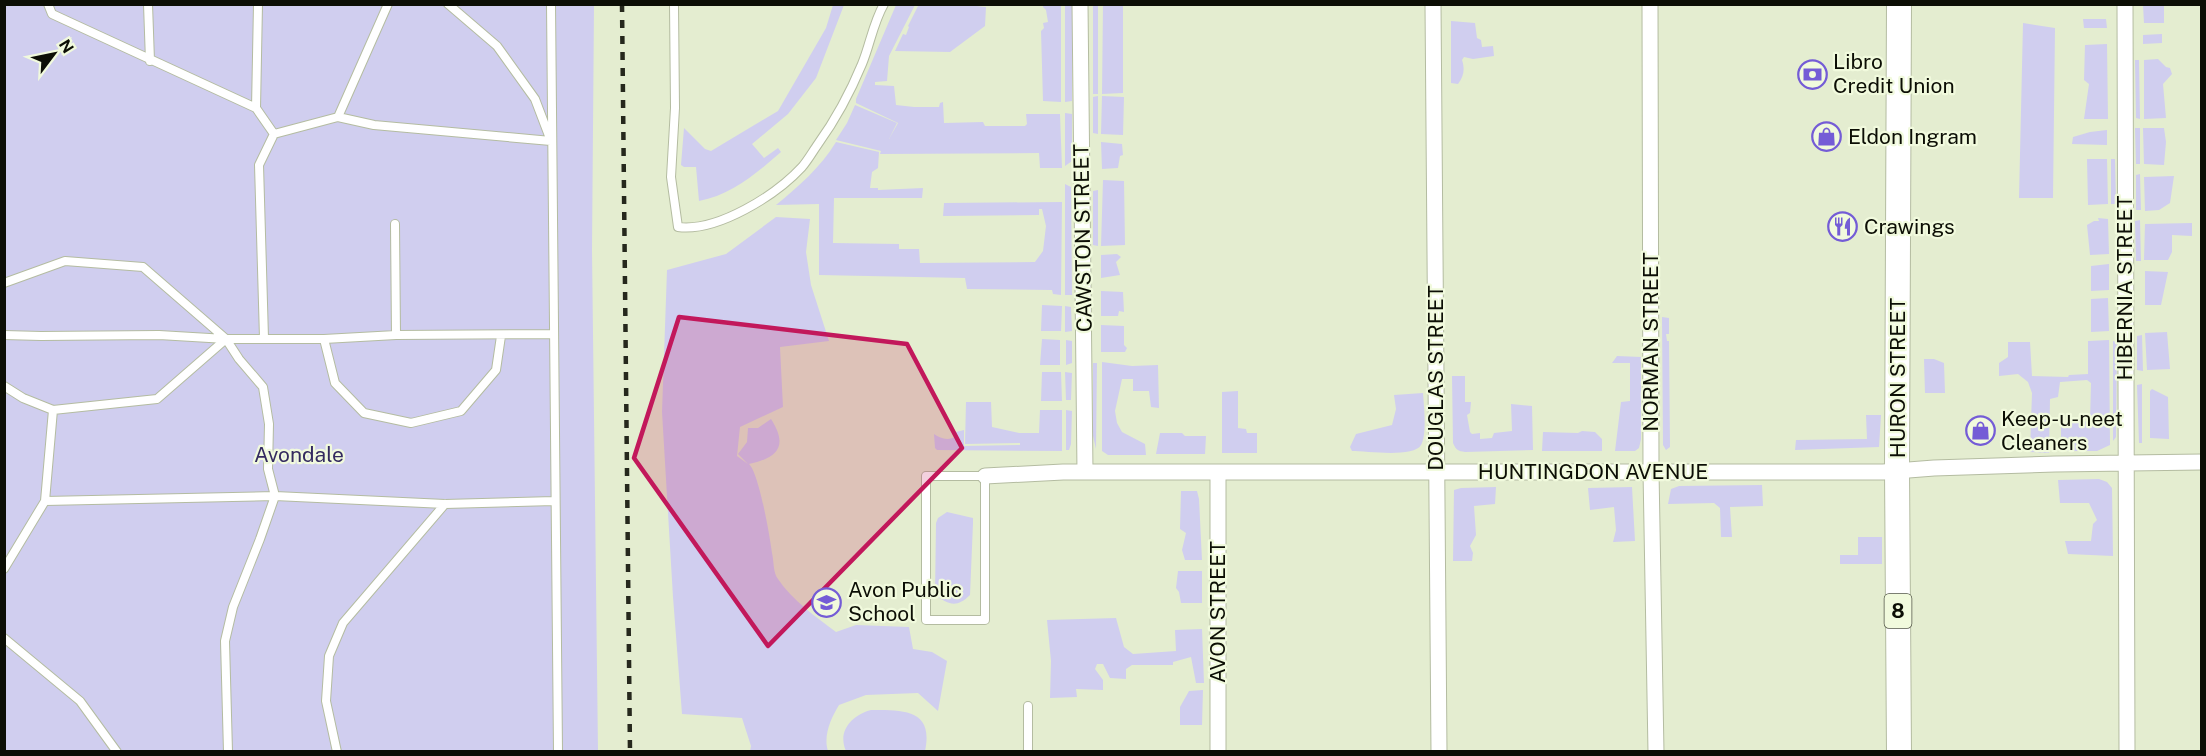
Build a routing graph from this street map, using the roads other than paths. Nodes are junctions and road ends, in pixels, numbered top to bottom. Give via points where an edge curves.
1 (48, 4) edge
2 (148, 4) edge
3 (258, 4) edge
4 (388, 4) edge
5 (448, 4) edge
6 (551, 4) edge
7 (674, 4) edge
8 (884, 4) edge
9 (1080, 4) edge
10 (1433, 4) edge
11 (1650, 4) edge
12 (1899, 4) edge
13 (2125, 4) edge
14 (150, 61) junction
15 (256, 108) junction
16 (338, 117) junction
17 (274, 134) junction
18 (551, 141) junction
19 (395, 224) dead end
20 (4, 283) edge
21 (554, 334) junction
22 (4, 335) edge
23 (396, 335) junction
24 (501, 336) junction
25 (264, 338) junction
26 (226, 339) junction
27 (324, 339) junction
28 (4, 386) edge
29 (53, 410) junction
30 (2125, 462) junction
31 (2202, 462) edge
32 (1898, 470) junction
33 (1651, 471) junction
34 (1085, 472) junction
35 (1218, 472) junction
36 (1437, 472) junction
37 (985, 476) junction
38 (275, 496) junction
39 (45, 501) junction
40 (554, 501) junction
41 (444, 504) junction
42 (4, 569) edge
43 (4, 638) edge
44 (1028, 706) dead end
45 (117, 752) edge
46 (228, 752) edge
47 (337, 752) edge
48 (558, 752) edge
49 (1028, 752) edge
50 (1218, 752) edge
51 (1439, 752) edge
52 (1656, 752) edge
53 (1899, 752) edge
54 (2127, 752) edge

1 - 14 lane via 52,14
2 - 14 lane
3 - 15 lane
4 - 16 lane
5 - 18 lane via 497,46 535,99
6 - 18 lane
7 - 8 lane via 671,177 678,227 693,229 725,219 762,199 803,166 840,112
9 - 34 street, CAWSTON STREET
10 - 36 street, DOUGLAS STREET
11 - 33 street, NORMAN STREET
12 - 32 main road, HURON STREET / 8
13 - 30 street, HIBERNIA STREET
14 - 15 lane
15 - 17 lane
16 - 17 lane
16 - 18 lane via 374,125
17 - 25 lane via 259,165
18 - 21 lane
19 - 23 lane
20 - 26 lane via 65,261 143,267
21 - 24 lane
21 - 40 lane
22 - 26 lane
23 - 24 lane
23 - 27 lane
24 - 27 lane via 496,370 460,411 411,423 364,413 335,383
25 - 26 lane
25 - 27 lane
26 - 29 lane via 157,399
26 - 38 lane via 263,387 269,424 268,469
28 - 29 lane
29 - 39 lane
30 - 31 street, HUNTINGDON AVENUE
30 - 32 street, HUNTINGDON AVENUE
30 - 54 street, HIBERNIA STREET
32 - 33 street, HUNTINGDON AVENUE
32 - 53 main road, HURON STREET / 8
33 - 36 street, HUNTINGDON AVENUE
33 - 52 street, NORMAN STREET
34 - 35 street, HUNTINGDON AVENUE
34 - 37 street, HUNTINGDON AVENUE
35 - 36 street, HUNTINGDON AVENUE
35 - 50 street, AVON STREET
36 - 51 street, DOUGLAS STREET
37 - 37 lane via 926,476 926,620 985,620
38 - 39 lane
38 - 41 lane
38 - 46 lane via 233,607 225,641
39 - 42 lane
40 - 41 lane
40 - 48 lane
41 - 47 lane via 343,623 329,656 326,701
43 - 45 lane via 80,701
44 - 49 lane

